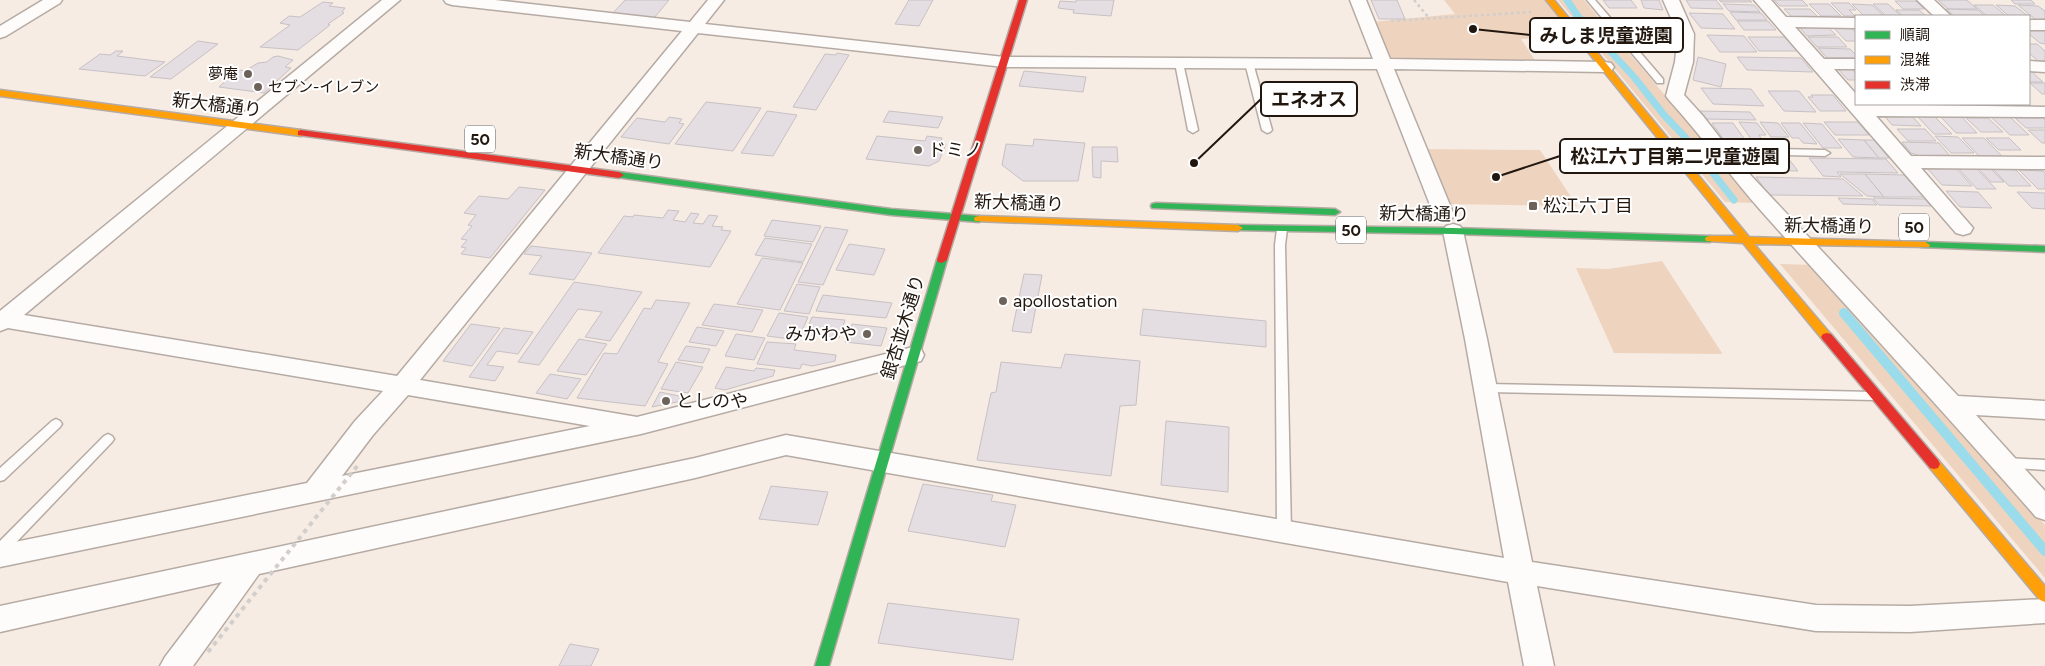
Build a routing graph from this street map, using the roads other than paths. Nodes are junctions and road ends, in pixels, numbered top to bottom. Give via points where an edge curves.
1 (54, 0) edge
2 (392, 0) edge
3 (452, 0) edge
4 (716, 0) edge
5 (1022, 0) edge
6 (1358, 0) edge
7 (1591, 0) edge
8 (1671, 0) edge
9 (1762, 0) edge
10 (1926, 0) edge
11 (1553, 5) edge
12 (1942, 15) edge
13 (1782, 22) junction
14 (1855, 23) edge
15 (2030, 24) edge
16 (2045, 25) edge
17 (694, 27) junction
18 (0, 33) edge
19 (1004, 62) junction
20 (1178, 63) junction
21 (1249, 63) junction
22 (1384, 64) junction
23 (1819, 64) junction
24 (1855, 64) edge
25 (2030, 66) edge
26 (2045, 66) edge
27 (1605, 67) junction
28 (1660, 81) joint
29 (0, 94) edge
30 (2030, 95) edge
31 (1675, 96) junction
32 (1855, 103) edge
33 (1856, 105) edge
34 (260, 109) junction
35 (1861, 110) junction
36 (2045, 110) edge
37 (279, 112) dead end
38 (240, 116) junction
39 (1193, 130) dead end
40 (1266, 130) dead end
41 (1721, 151) junction
42 (1826, 153) dead end
43 (587, 158) junction
44 (1906, 162) junction
45 (2045, 163) edge
46 (1146, 206) dead end
47 (1345, 212) dead end
48 (954, 218) junction
49 (1446, 219) junction
50 (1712, 222) dead end
51 (1732, 223) junction
52 (1749, 223) dead end
53 (1944, 228) dead end
54 (1967, 228) joint
55 (1282, 229) junction
56 (1788, 229) junction
57 (1748, 241) junction
58 (2045, 249) edge
59 (2, 320) edge
60 (913, 355) junction
61 (402, 386) junction
62 (1487, 388) junction
63 (1875, 396) junction
64 (1952, 405) junction
65 (2045, 410) edge
66 (56, 424) dead end
67 (641, 425) junction
68 (108, 439) dead end
69 (882, 461) junction
70 (2005, 462) junction
71 (2045, 465) edge
72 (0, 476) edge
73 (314, 493) junction
74 (2045, 508) edge
75 (1284, 531) junction
76 (0, 550) edge
77 (0, 556) edge
78 (252, 563) junction
79 (1519, 572) junction
80 (2045, 596) edge
81 (2045, 610) edge
82 (0, 619) edge
83 (176, 666) edge
84 (822, 666) edge
85 (1539, 666) edge

1 - 18 street
2 - 34 street
3 - 17 street
4 - 17 street
5 - 19 main road, 銀杏並木通り
6 - 22 street
7 - 28 lane
8 - 31 street via 1686,34 1684,62
9 - 13 street
10 - 12 street
11 - 27 main road
13 - 14 street
13 - 23 street
15 - 16 street
17 - 19 street
17 - 43 street
19 - 20 street
19 - 48 main road, 銀杏並木通り
20 - 21 street
20 - 39 lane
21 - 22 street
21 - 40 lane
22 - 27 street
22 - 49 street
23 - 24 street
23 - 32 street
25 - 26 street
27 - 51 main road
28 - 31 street
29 - 38 main road, 新大橋通り / 50
30 - 36 street
31 - 41 street
33 - 35 street
34 - 37 main road, 新大橋通り
34 - 38 street
35 - 36 street
35 - 44 street
38 - 43 main road, 新大橋通り / 50
38 - 59 street
41 - 42 lane
41 - 56 street
43 - 48 main road, 新大橋通り / 50 via 843,206
43 - 61 street
44 - 45 street
44 - 54 street
46 - 47 main road, 50
48 - 55 main road, 新大橋通り / 50
48 - 60 main road, 銀杏並木通り
49 - 55 main road, 新大橋通り / 50
49 - 57 main road, 新大橋通り / 50
49 - 62 street
50 - 51 main road
51 - 52 main road
51 - 57 main road
53 - 54 main road, 50
55 - 75 lane
56 - 57 main road, 新大橋通り / 50
56 - 58 main road, 新大橋通り / 50
56 - 64 street
57 - 63 main road
59 - 61 street
60 - 67 street
60 - 69 main road, 銀杏並木通り
61 - 67 street
61 - 73 street via 364,428
62 - 63 lane
62 - 79 street
63 - 80 main road
64 - 65 street
64 - 70 street
66 - 72 lane
67 - 73 street
68 - 76 lane
69 - 75 street
69 - 78 street via 786,445 686,470
69 - 84 main road, 銀杏並木通り
70 - 71 lane
70 - 74 street
73 - 77 street
75 - 79 street
78 - 82 street
78 - 83 street
79 - 81 street via 1816,618 1910,619
79 - 85 street

